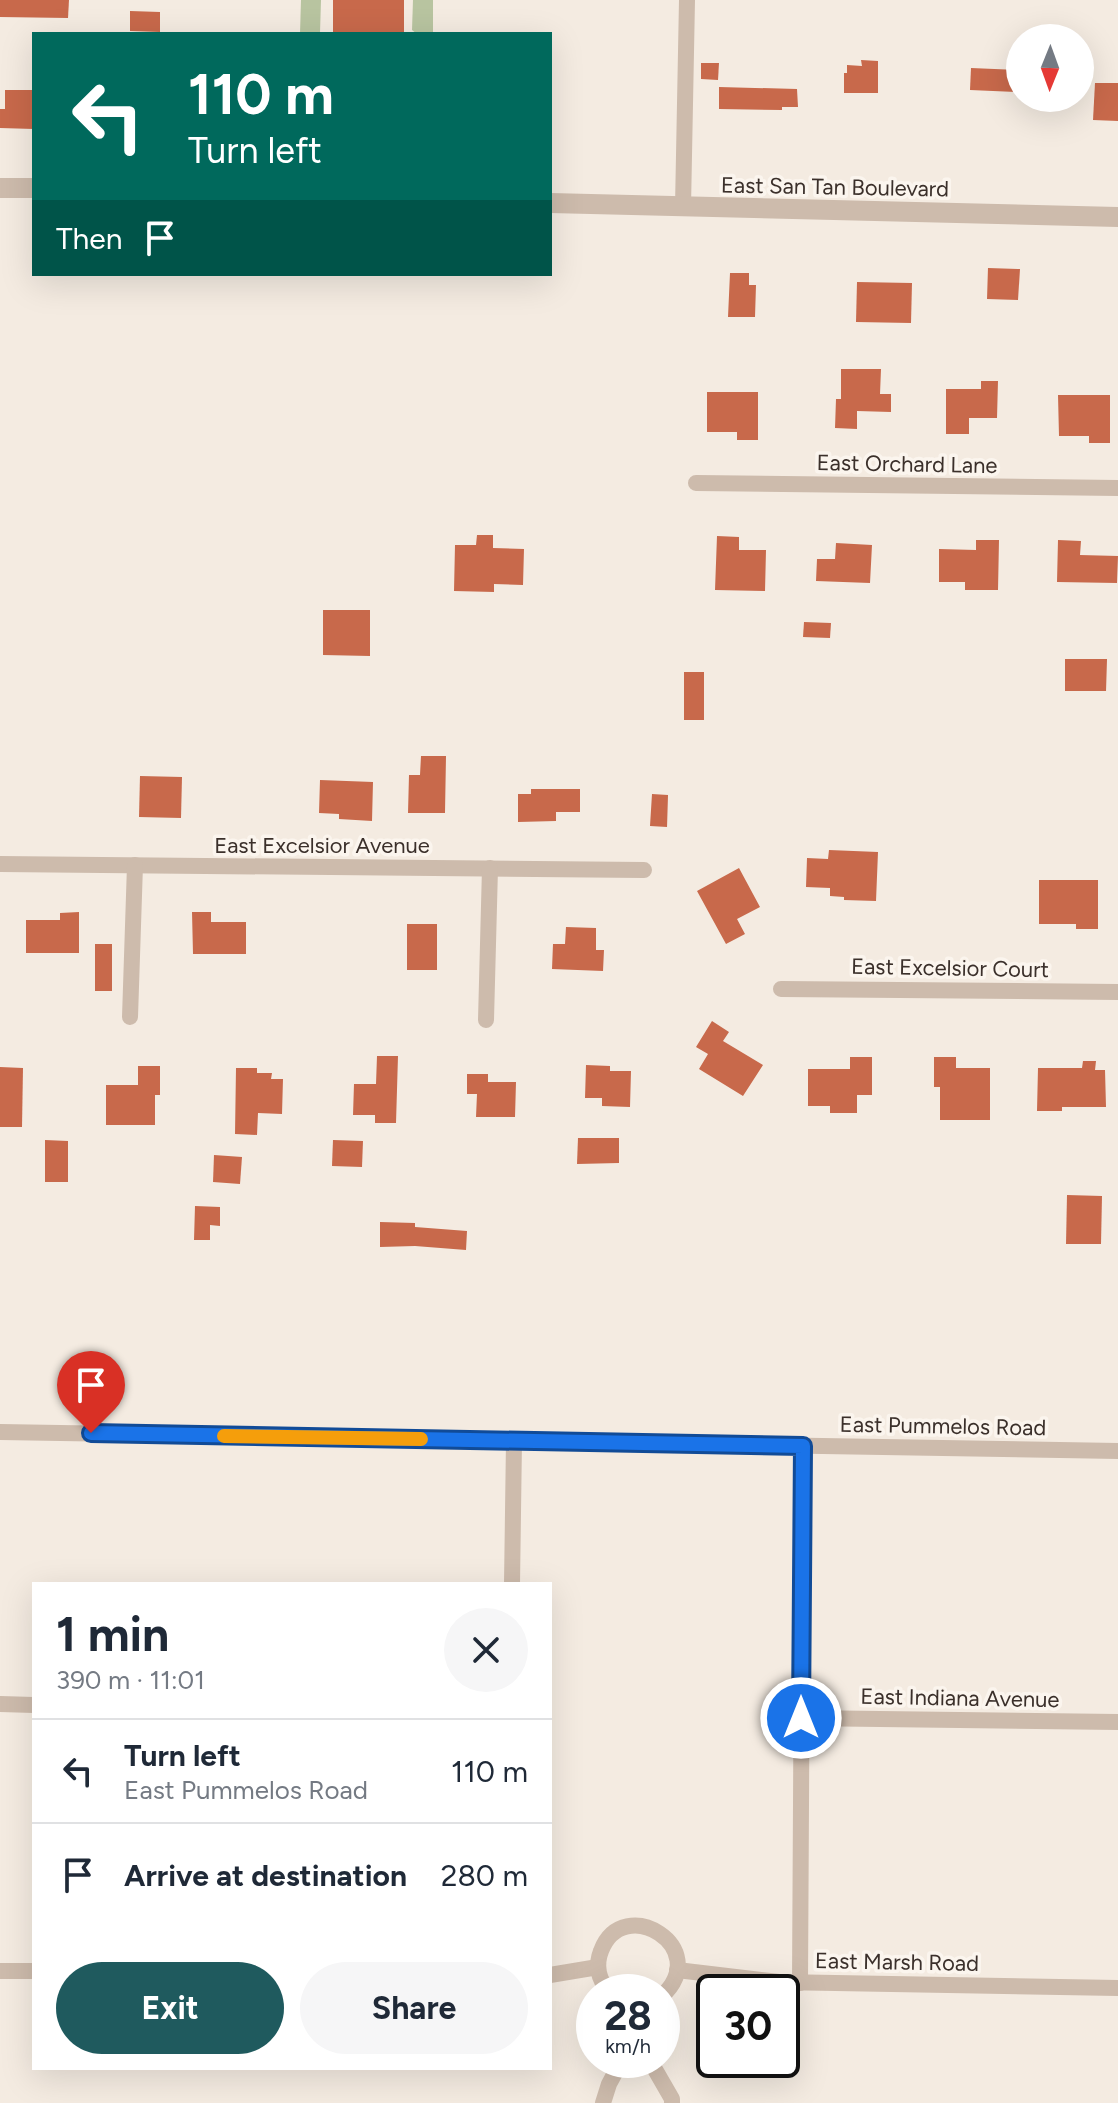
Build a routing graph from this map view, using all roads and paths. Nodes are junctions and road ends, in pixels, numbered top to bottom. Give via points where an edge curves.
1 (687, 0) edge
2 (0, 188) edge
3 (32, 188) edge
4 (552, 203) edge
5 (683, 207) junction
6 (1118, 217) edge
7 (696, 483) dead end
8 (1118, 488) edge
9 (0, 864) edge
10 (135, 865) junction
11 (490, 868) junction
12 (644, 870) dead end
13 (781, 989) dead end
14 (1118, 992) edge
15 (130, 1017) dead end
16 (486, 1020) dead end
17 (0, 1432) edge
18 (514, 1441) junction
19 (803, 1446) junction
20 (1118, 1451) edge
21 (512, 1582) edge
22 (0, 1704) edge
23 (32, 1705) edge
24 (801, 1718) junction
25 (1118, 1722) edge
26 (598, 1967) junction
27 (677, 1970) junction
28 (0, 1971) edge
29 (32, 1971) edge
30 (599, 1974) edge
31 (676, 1974) edge
32 (704, 1974) edge
33 (552, 1975) edge
34 (800, 1983) joint
35 (1118, 1988) edge
36 (612, 2078) edge
37 (660, 2078) edge
38 (603, 2103) edge
39 (672, 2103) edge

1 - 5 street
2 - 3 street
4 - 5 street, East San Tan Boulevard
5 - 6 street, East San Tan Boulevard
7 - 8 street, East Orchard Lane
9 - 10 street, East Excelsior Avenue
10 - 11 street, East Excelsior Avenue
10 - 15 street
11 - 12 street, East Excelsior Avenue
11 - 16 street
13 - 14 street, East Excelsior Court
17 - 18 street, East Pummelos Road
18 - 19 street, East Pummelos Road
18 - 21 street
19 - 20 street, East Pummelos Road
19 - 24 street
22 - 23 street
24 - 25 street, East Indiana Avenue
24 - 34 street
26 - 27 street via 605,1942 626,1927 639,1925 663,1934 677,1956
26 - 30 street
26 - 33 street
27 - 31 street
27 - 32 street, East Marsh Road
28 - 29 street
34 - 35 street, East Marsh Road
36 - 38 street
37 - 39 street

